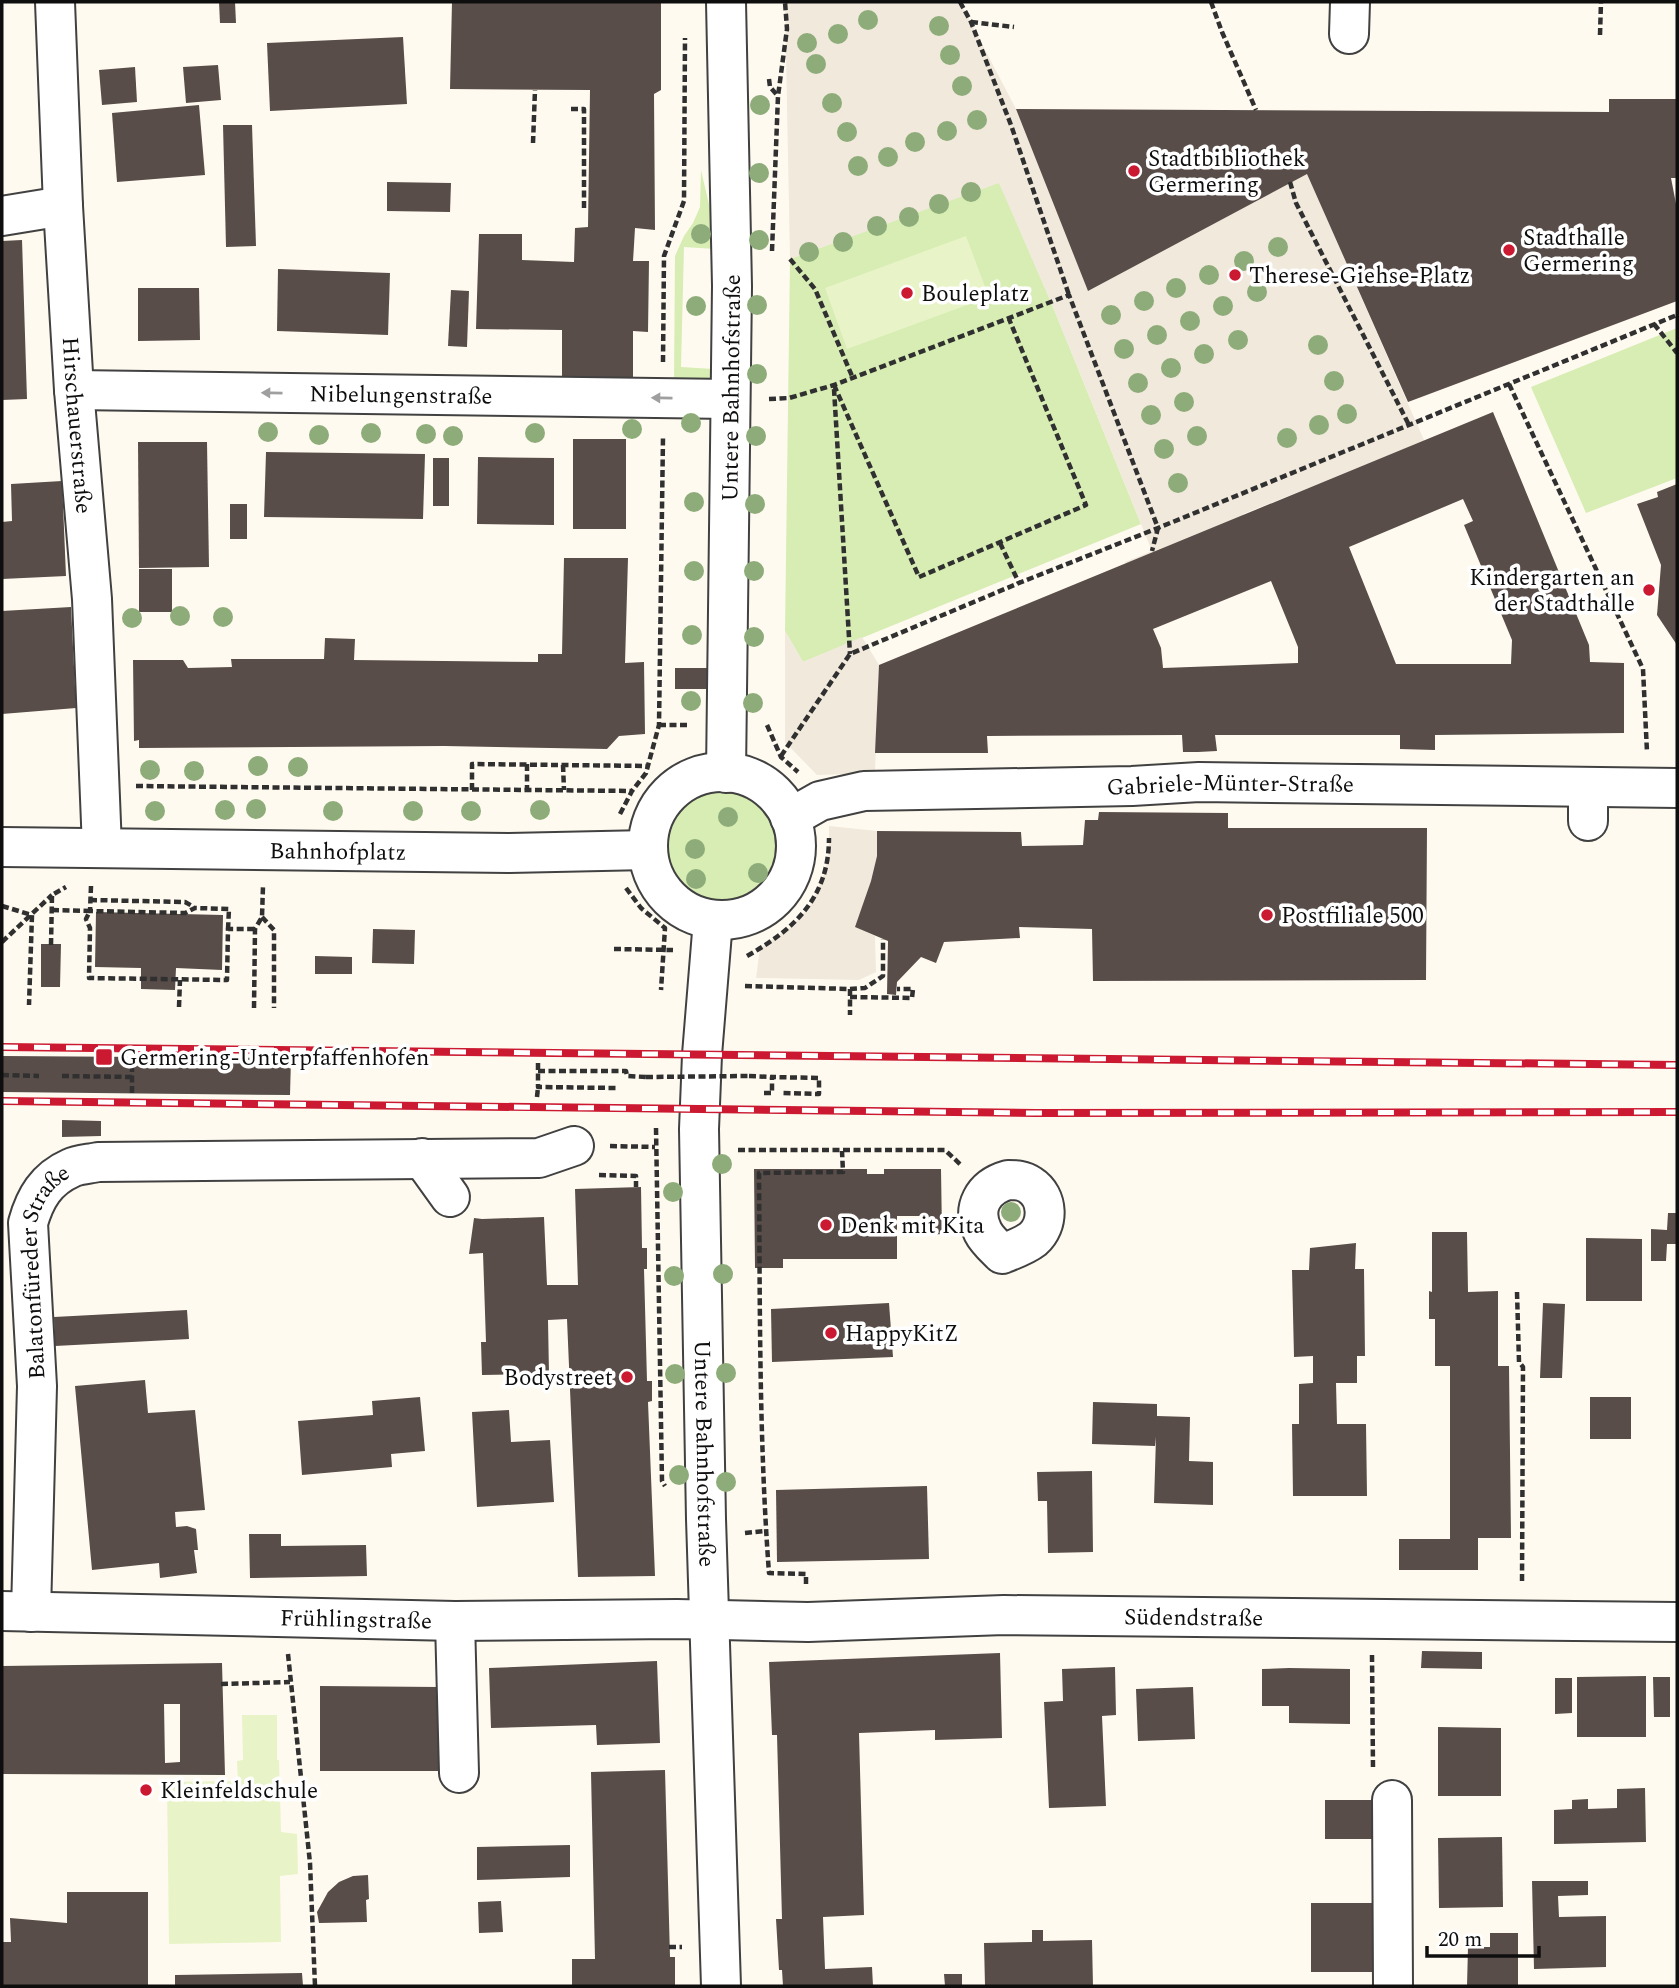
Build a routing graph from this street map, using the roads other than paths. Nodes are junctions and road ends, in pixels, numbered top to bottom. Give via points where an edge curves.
1 (55, 2) edge
2 (726, 2) edge
3 (63, 206) junction
4 (2, 216) edge
5 (74, 390) junction
6 (730, 400) junction
7 (726, 773) junction
8 (1663, 788) edge
9 (790, 818) junction
10 (15, 847) edge
11 (648, 850) junction
12 (98, 872) junction
13 (10, 895) edge
14 (713, 920) junction
15 (574, 1146) dead end
16 (422, 1158) junction
17 (450, 1197) dead end
18 (17, 1611) edge
19 (711, 1619) junction
20 (455, 1621) junction
21 (1677, 1622) edge
22 (459, 1773) dead end
23 (1392, 1800) road end
24 (721, 1986) edge
25 (1393, 1986) edge

1 - 3 street, Hirschauerstraße
2 - 6 street, Untere Bahnhofstraße
3 - 4 street
3 - 5 street, Hirschauerstraße
6 -> 5 street, Nibelungenstraße
5 - 12 street, Hirschauerstraße via 69,458 92,599 101,769
6 - 7 street, Untere Bahnhofstraße
7 - 9 street via 766,786
7 - 11 street via 701,775 679,786 661,804 650,826
8 - 9 street, Gabriele-Münter-Straße via 1588,804 1199,782 864,791 820,801
9 - 14 street via 796,842 794,863 774,899 736,919
10 - 12 street, Bahnhofplatz
10 - 13 street, Bahnhofplatz
11 - 12 street, Bahnhofplatz
11 - 14 street via 652,871 669,897 694,915
14 - 19 street, Untere Bahnhofstraße via 699,1129
15 - 16 street, Balatonfüreder Straße via 539,1158
16 - 17 street
16 - 18 street, Balatonfüreder Straße via 98,1162 72,1167 51,1180 34,1202 28,1223 37,1386
18 - 20 street, Frühlingstraße
19 - 20 street, Frühlingstraße
19 - 21 street, Südendstraße via 808,1622 1004,1615
19 - 24 street, Untere Bahnhofstraße
20 - 22 street
23 - 25 street

